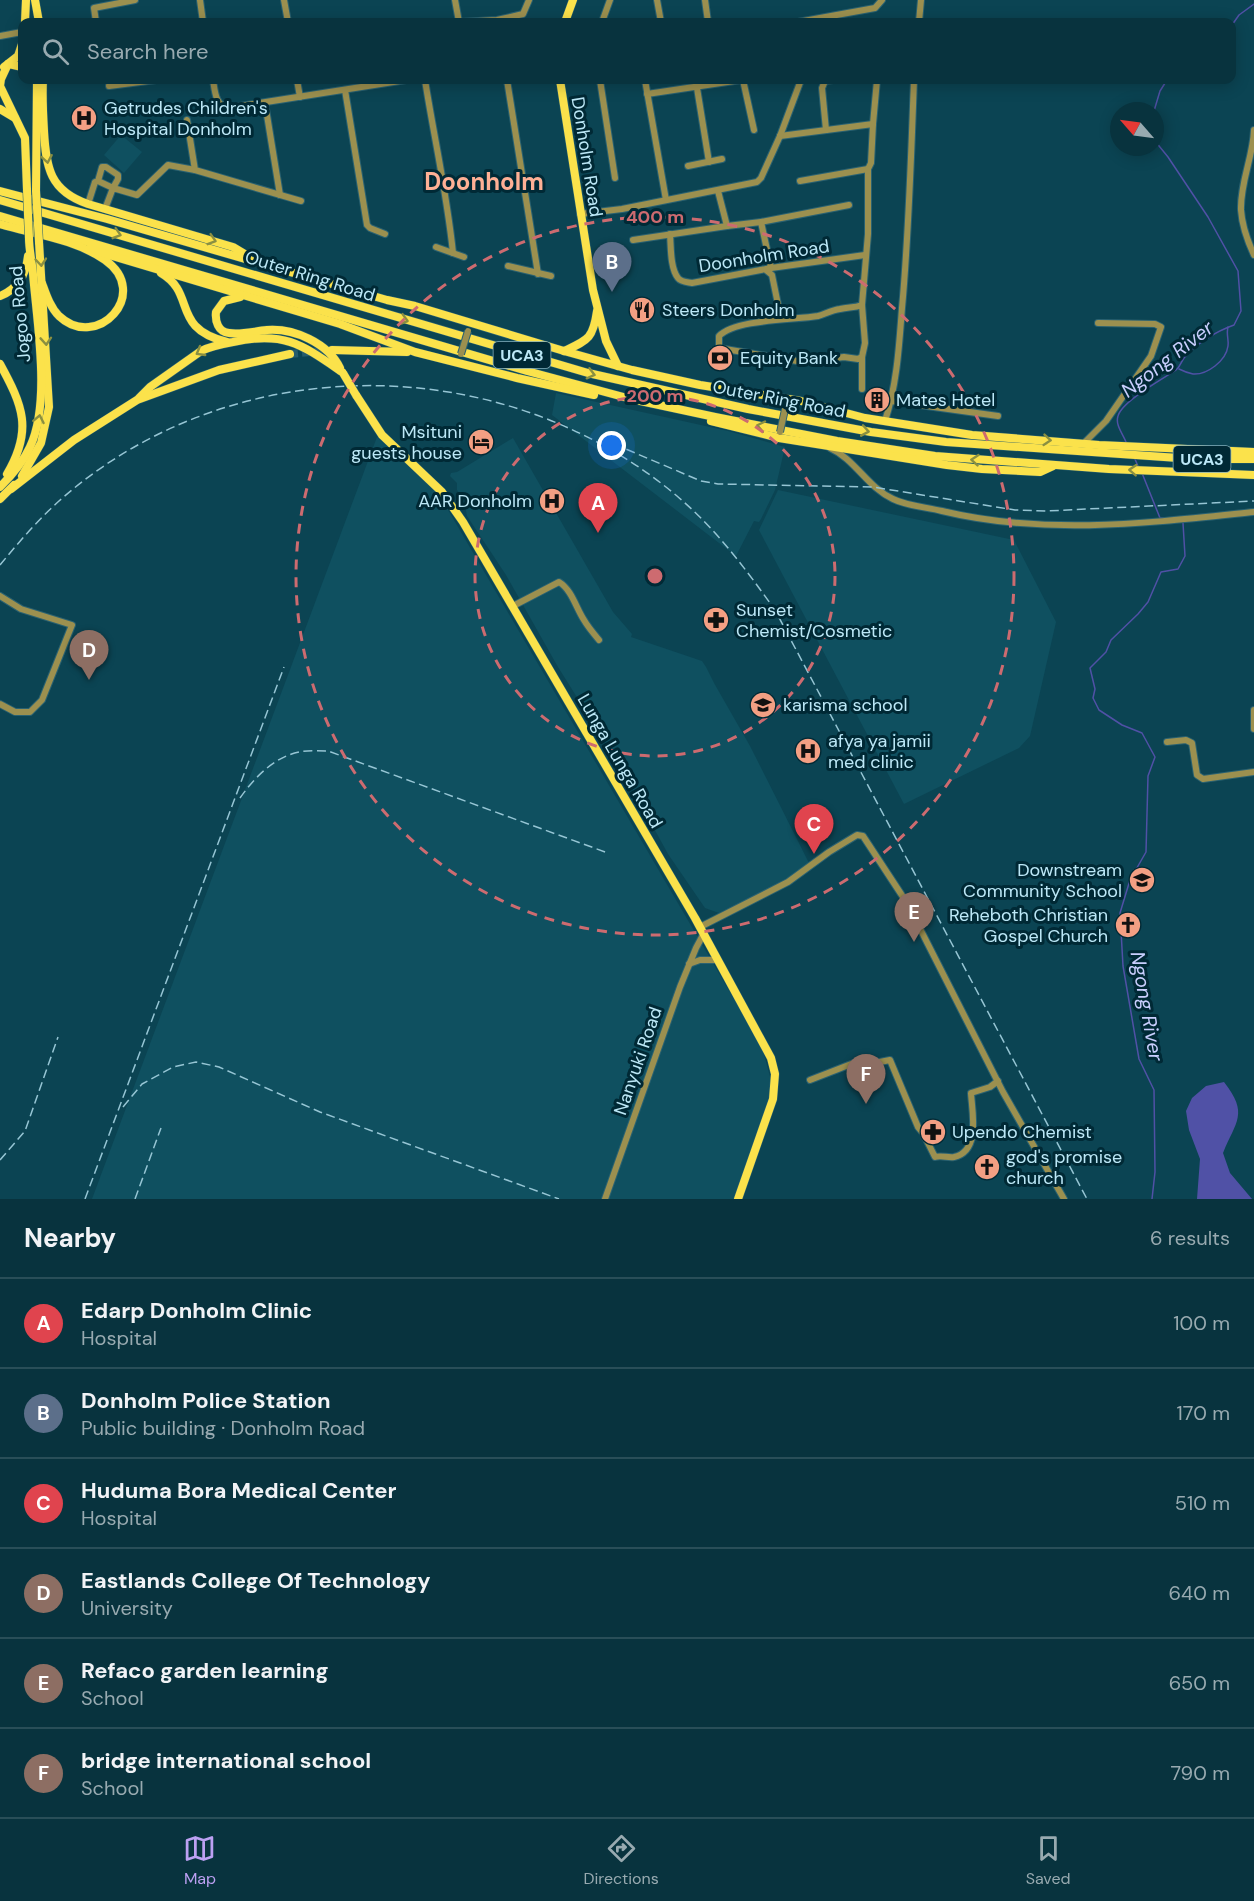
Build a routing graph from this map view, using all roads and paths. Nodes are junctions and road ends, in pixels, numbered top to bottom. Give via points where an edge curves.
1 (26, 0) edge
2 (35, 0) edge
3 (135, 0) edge
4 (200, 0) edge
5 (284, 0) edge
6 (455, 0) edge
7 (529, 0) edge
8 (573, 0) edge
9 (610, 0) edge
10 (657, 0) edge
11 (705, 0) edge
12 (882, 0) edge
13 (921, 0) edge
14 (93, 4) edge
15 (27, 18) edge
16 (38, 18) edge
17 (202, 18) edge
18 (287, 18) edge
19 (458, 18) edge
20 (503, 18) edge
21 (566, 18) edge
22 (603, 18) edge
23 (660, 18) edge
24 (707, 18) edge
25 (838, 18) edge
26 (919, 18) edge
27 (18, 33) edge
28 (0, 36) edge
29 (18, 56) edge
30 (9, 64) junction
31 (18, 66) edge
32 (0, 69) edge
33 (37, 84) edge
34 (43, 84) edge
35 (125, 84) edge
36 (214, 84) edge
37 (298, 84) edge
38 (382, 84) edge
39 (426, 84) edge
40 (508, 84) edge
41 (561, 84) edge
42 (601, 84) edge
43 (646, 84) edge
44 (720, 84) edge
45 (743, 84) edge
46 (800, 84) edge
47 (824, 84) edge
48 (877, 84) edge
49 (914, 84) edge
50 (110, 86) dead end
51 (697, 88) junction
52 (345, 90) junction
53 (647, 94) junction
54 (300, 97) junction
55 (265, 103) junction
56 (0, 109) edge
57 (16, 118) junction
58 (187, 120) dead end
59 (873, 124) junction
60 (754, 130) dead end
61 (826, 130) junction
62 (1254, 130) edge
63 (780, 136) junction
64 (722, 159) dead end
65 (710, 162) junction
66 (688, 166) dead end
67 (867, 169) junction
68 (195, 170) junction
69 (615, 178) dead end
70 (98, 181) junction
71 (800, 182) dead end
72 (113, 188) junction
73 (0, 191) edge
74 (718, 191) junction
75 (280, 195) junction
76 (0, 200) edge
77 (666, 200) junction
78 (301, 201) dead end
79 (48, 204) junction
80 (88, 204) junction
81 (849, 206) dead end
82 (105, 209) junction
83 (580, 214) junction
84 (0, 216) edge
85 (761, 222) junction
86 (2, 225) edge
87 (727, 226) junction
88 (93, 227) junction
89 (385, 234) dead end
90 (670, 234) junction
91 (633, 240) dead end
92 (29, 241) junction
93 (436, 247) dead end
94 (89, 249) junction
95 (453, 253) junction
96 (865, 255) junction
97 (1254, 255) edge
98 (464, 257) dead end
99 (263, 263) junction
100 (508, 266) dead end
101 (150, 267) junction
102 (769, 269) junction
103 (538, 274) junction
104 (551, 276) dead end
105 (42, 283) junction
106 (0, 296) edge
107 (246, 296) junction
108 (862, 304) junction
109 (597, 310) junction
110 (781, 319) junction
111 (1098, 323) dead end
112 (469, 327) junction
113 (229, 343) junction
114 (332, 350) tunnel mouth
115 (564, 351) junction
116 (415, 352) junction
117 (290, 354) tunnel mouth
118 (862, 357) junction
119 (460, 358) junction
120 (0, 364) edge
121 (618, 366) junction
122 (342, 372) junction
123 (862, 389) dead end
124 (137, 400) junction
125 (891, 401) junction
126 (787, 402) junction
127 (998, 416) dead end
128 (885, 421) junction
129 (780, 435) junction
130 (1084, 443) junction
131 (828, 446) junction
132 (1099, 449) junction
133 (1207, 450) junction
134 (1149, 452) junction
135 (1254, 452) edge
136 (1218, 459) junction
137 (1254, 459) edge
138 (1054, 465) junction
139 (1254, 475) edge
140 (0, 487) edge
141 (11, 489) junction
142 (0, 500) edge
143 (1254, 512) edge
144 (0, 596) edge
145 (513, 606) junction
146 (599, 640) dead end
147 (0, 704) edge
148 (1254, 710) edge
149 (1254, 729) edge
150 (1167, 742) dead end
151 (1254, 772) edge
152 (700, 927) junction
153 (703, 935) junction
154 (717, 960) junction
155 (689, 964) junction
156 (810, 1080) dead end
157 (998, 1080) junction
158 (604, 1199) edge
159 (738, 1199) edge
160 (1064, 1199) edge

1 - 15 main road
2 - 16 main road
3 - 14 street
4 - 17 street
5 - 18 street
6 - 19 street
7 - 20 street via 523,14
8 - 21 main road
9 - 22 street
10 - 23 street
11 - 24 street
12 - 25 street via 875,8
13 - 26 street
27 - 28 street
29 - 30 main road, Jogoo Road
30 - 31 main road
30 - 32 main road
30 - 57 main road, Jogoo Road via 0,86
33 -> 105 main road, Jogoo Road, bridge via 36,191
34 -> 80 main road via 49,171 68,195
35 - 50 street
36 - 55 street via 218,102 225,108
37 - 54 street
38 - 52 street
39 - 95 street
40 - 103 street
41 - 83 main road, Donholm Road
42 - 69 street
43 - 53 street
44 - 51 street
45 - 60 street
46 - 63 street
47 - 61 street
48 - 59 street
49 - 125 street via 908,249
51 - 53 street
51 - 65 street
52 - 54 street
52 - 89 street via 367,225
53 - 77 street
54 - 55 street
55 - 75 street
56 - 57 main road
57 - 92 main road, Jogoo Road, bridge via 26,142
58 - 68 street
59 - 61 street
59 - 67 street via 871,163
61 - 63 street
62 - 97 street via 1241,208
63 - 74 street via 757,182
64 - 65 street
65 - 66 street
67 - 71 street
67 - 96 street
68 - 72 street via 168,165 138,195
68 - 75 street
70 - 72 street
70 - 72 street via 102,167 106,167 118,175
70 - 80 street
72 - 82 street
73 - 79 main road, Outer Ring Road / UCA3
74 - 77 street
74 - 87 street
75 - 78 street
76 - 88 main road, Outer Ring Road / UCA3
77 - 83 street
79 - 88 main road
79 - 99 main road, Outer Ring Road / UCA3
80 - 82 main road
81 - 85 street
82 -> 99 main road via 233,247
83 - 109 main road, Donholm Road
138 -> 84 main road, Outer Ring Road / UCA3 via 868,446 631,399 389,332
85 - 87 street
85 - 102 street
86 - 94 main road, Outer Ring Road
87 - 90 street
88 -> 132 main road, Outer Ring Road / UCA3 via 536,358 666,392 915,439 1004,447
90 - 91 street
90 - 102 street, Doonholm Road via 675,270 681,280 692,283
92 - 106 main road via 22,279
140 -> 92 main road, Jogoo Road via 30,448 38,427 39,348
93 - 95 street
94 - 101 main road, Outer Ring Road / UCA3
94 - 105 main road via 111,264 123,285 121,303 105,323 83,326 66,321 54,311
95 - 98 street
96 - 102 street, Doonholm Road
96 - 108 street
99 - 112 main road, Outer Ring Road / UCA3 via 416,306
100 - 103 street
101 - 107 main road, Outer Ring Road / UCA3
101 - 113 main road via 174,284 195,327 208,337
102 - 110 street
103 - 104 street
105 -> 141 main road, Jogoo Road via 50,407 37,451
107 - 116 main road, Outer Ring Road / UCA3
107 - 122 main road, Lunga Lunga Road via 228,299 220,305 216,312 219,328 231,334 278,330 304,337 327,352
108 - 110 street via 820,315
108 - 118 street
109 - 115 main road via 589,338
109 - 121 main road
110 - 118 street via 727,330 719,336 719,348 803,362
111 - 130 street via 1161,327 1151,356 1106,421
112 - 115 main road, Outer Ring Road / UCA3
112 - 119 street, bridge
113 - 122 main road, Lunga Lunga Road via 264,337 290,341
113 -> 124 main road, Lunga Lunga Road via 201,351
114 - 116 main road
115 - 121 main road, Outer Ring Road / UCA3
116 - 119 main road, Outer Ring Road / UCA3
117 - 124 main road via 219,370
118 - 123 street
119 - 129 main road, Outer Ring Road / UCA3 via 517,378
120 - 140 main road via 17,397 22,428 18,454
121 - 126 main road, UCA3
122 - 145 main road, Lunga Lunga Road, bridge via 382,435 442,492
124 - 141 main road via 74,440
125 - 127 street
125 - 128 street
126 - 128 main road, UCA3
126 - 129 street, bridge
128 -> 130 main road, UCA3 via 972,435
129 - 131 main road, Outer Ring Road / UCA3
130 - 132 main road, UCA3
131 - 138 main road, Outer Ring Road / UCA3 via 982,470 1040,472
131 - 143 street via 841,453 873,487 895,500 1024,525 1129,525
132 - 134 main road, UCA3
133 - 134 main road, UCA3
133 - 135 main road, UCA3
133 - 136 main road
134 - 136 main road, UCA3
136 - 137 main road, UCA3
139 -> 138 main road, Outer Ring Road / UCA3
141 - 142 main road, Jogoo Road
144 - 147 street via 21,609 72,625 42,700 30,712 15,712
145 - 146 street via 559,582
145 - 152 main road, Lunga Lunga Road
148 - 149 street
150 - 151 street via 1192,743 1197,775 1203,779
152 - 153 main road, Lunga Lunga Road
152 - 157 street via 788,882 857,835 863,836 907,903
153 - 154 main road, Lunga Lunga Road
153 - 155 street, Nanyuki Road
154 - 155 street
154 - 159 main road, Lunga Lunga Road via 775,1074 771,1110
155 - 158 street, Nanyuki Road
156 - 157 street via 858,1061 860,1066 890,1060 935,1157 953,1157 967,1148 973,1131 971,1093
157 - 160 street

